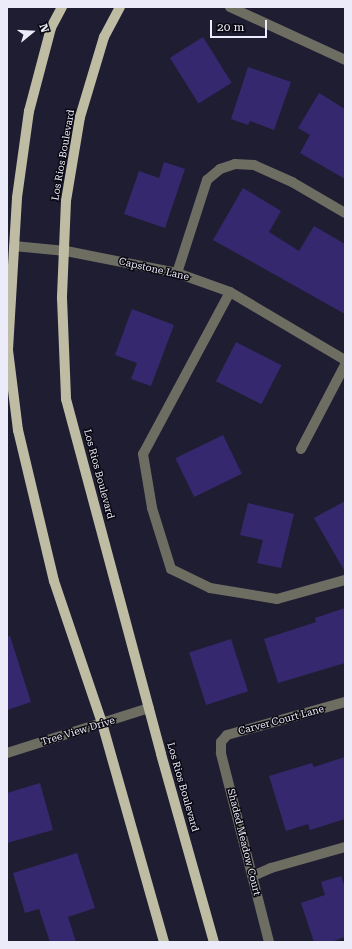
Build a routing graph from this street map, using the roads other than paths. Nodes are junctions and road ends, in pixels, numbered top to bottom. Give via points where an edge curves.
1 (62, 7) edge
2 (120, 7) edge
3 (230, 7) edge
4 (243, 10) edge
5 (345, 60) edge
6 (345, 214) edge
7 (14, 246) junction
8 (66, 251) junction
9 (177, 272) junction
10 (230, 292) junction
11 (345, 360) edge
12 (345, 365) edge
13 (301, 449) dead end
14 (345, 580) edge
15 (345, 702) edge
16 (149, 708) junction
17 (102, 723) junction
18 (221, 742) joint
19 (7, 753) edge
20 (345, 847) edge
21 (253, 876) junction
22 (164, 942) edge
23 (214, 942) edge
24 (269, 942) edge

1 - 7 main road via 51,28 29,110 17,198
2 - 8 main road, Los Rios Boulevard via 104,37 80,117 66,201
3 - 4 street
4 - 5 street
6 - 9 street via 292,182 254,165 235,164 220,168 208,180
7 - 8 street, Capstone Lane
7 - 17 main road via 8,350 18,430 54,581
8 - 9 street, Capstone Lane
8 - 16 main road, Los Rios Boulevard via 62,298 66,398
9 - 10 street, Capstone Lane
10 - 11 street, Capstone Lane
10 - 14 street via 143,454 152,508 171,569 210,588 277,599
12 - 13 street
15 - 18 street, Carver Court Lane via 227,735
16 - 17 street, Tree View Drive
16 - 23 main road, Los Rios Boulevard
17 - 19 street, Tree View Drive
17 - 22 main road
18 - 21 street, Shaded Meadow Court
20 - 21 street via 271,868
21 - 24 street, Shaded Meadow Court

